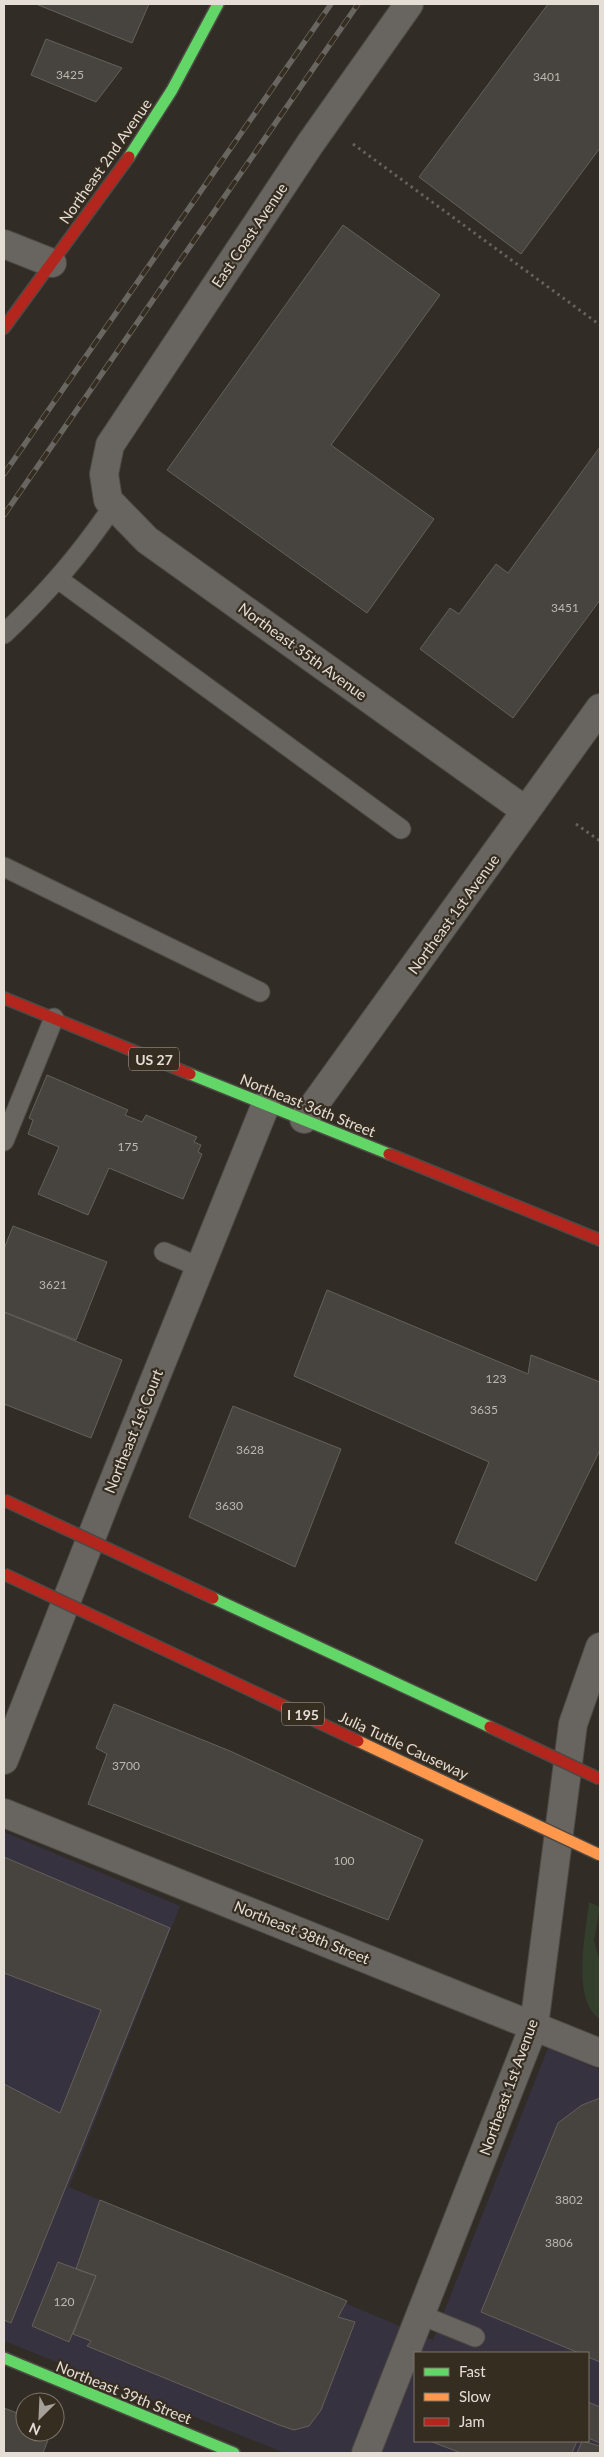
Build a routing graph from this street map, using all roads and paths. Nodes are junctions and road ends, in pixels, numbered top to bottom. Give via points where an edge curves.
1 (218, 4) edge
2 (409, 4) edge
3 (353, 144) dead end
4 (4, 244) edge
5 (52, 263) junction
6 (600, 324) edge
7 (4, 328) edge
8 (104, 474) joint
9 (114, 505) junction
10 (58, 579) junction
11 (4, 634) edge
12 (600, 708) edge
13 (526, 811) junction
14 (576, 824) dead end
15 (401, 829) dead end
16 (600, 841) edge
17 (4, 867) edge
18 (260, 992) dead end
19 (4, 998) edge
20 (54, 1018) junction
21 (266, 1104) junction
22 (304, 1120) junction
23 (4, 1141) edge
24 (600, 1240) edge
25 (164, 1252) dead end
26 (199, 1267) junction
27 (4, 1500) edge
28 (4, 1574) edge
29 (600, 1647) edge
30 (4, 1760) edge
31 (600, 1780) edge
32 (4, 1813) edge
33 (600, 1856) edge
34 (534, 2026) junction
35 (600, 2053) edge
36 (421, 2315) junction
37 (475, 2337) dead end
38 (4, 2358) edge
39 (234, 2453) edge
40 (366, 2453) edge

1 - 5 main road, Northeast 2nd Avenue via 167,100
2 - 8 street, East Coast Avenue via 310,144 110,446
3 - 6 path
4 - 5 street
5 - 7 main road, Northeast 2nd Avenue
8 - 9 street, Northeast 35th Avenue via 108,500
9 - 10 lane
9 - 13 street, Northeast 35th Avenue via 147,540
10 - 11 lane
10 - 15 lane
12 - 13 street, Northeast 1st Avenue
13 - 22 street, Northeast 1st Avenue
14 - 16 path
17 - 18 lane
19 - 20 main road, Northeast 36th Street / US 27
20 - 21 main road, Northeast 36th Street / US 27
20 - 23 lane
21 - 22 main road, Northeast 36th Street / US 27
21 - 26 street, Northeast 1st Court
22 - 24 main road, Northeast 36th Street / US 27
25 - 26 lane
26 - 30 street, Northeast 1st Court
27 - 31 main road, bridge
28 - 33 main road, Julia Tuttle Causeway / I 195, bridge
29 - 34 street, Northeast 1st Avenue via 573,1724
32 - 34 street, Northeast 38th Street
34 - 35 street, Northeast 38th Street
34 - 36 street, Northeast 1st Avenue
36 - 37 lane
36 - 40 street, Northeast 1st Avenue
38 - 39 main road, Northeast 39th Street

